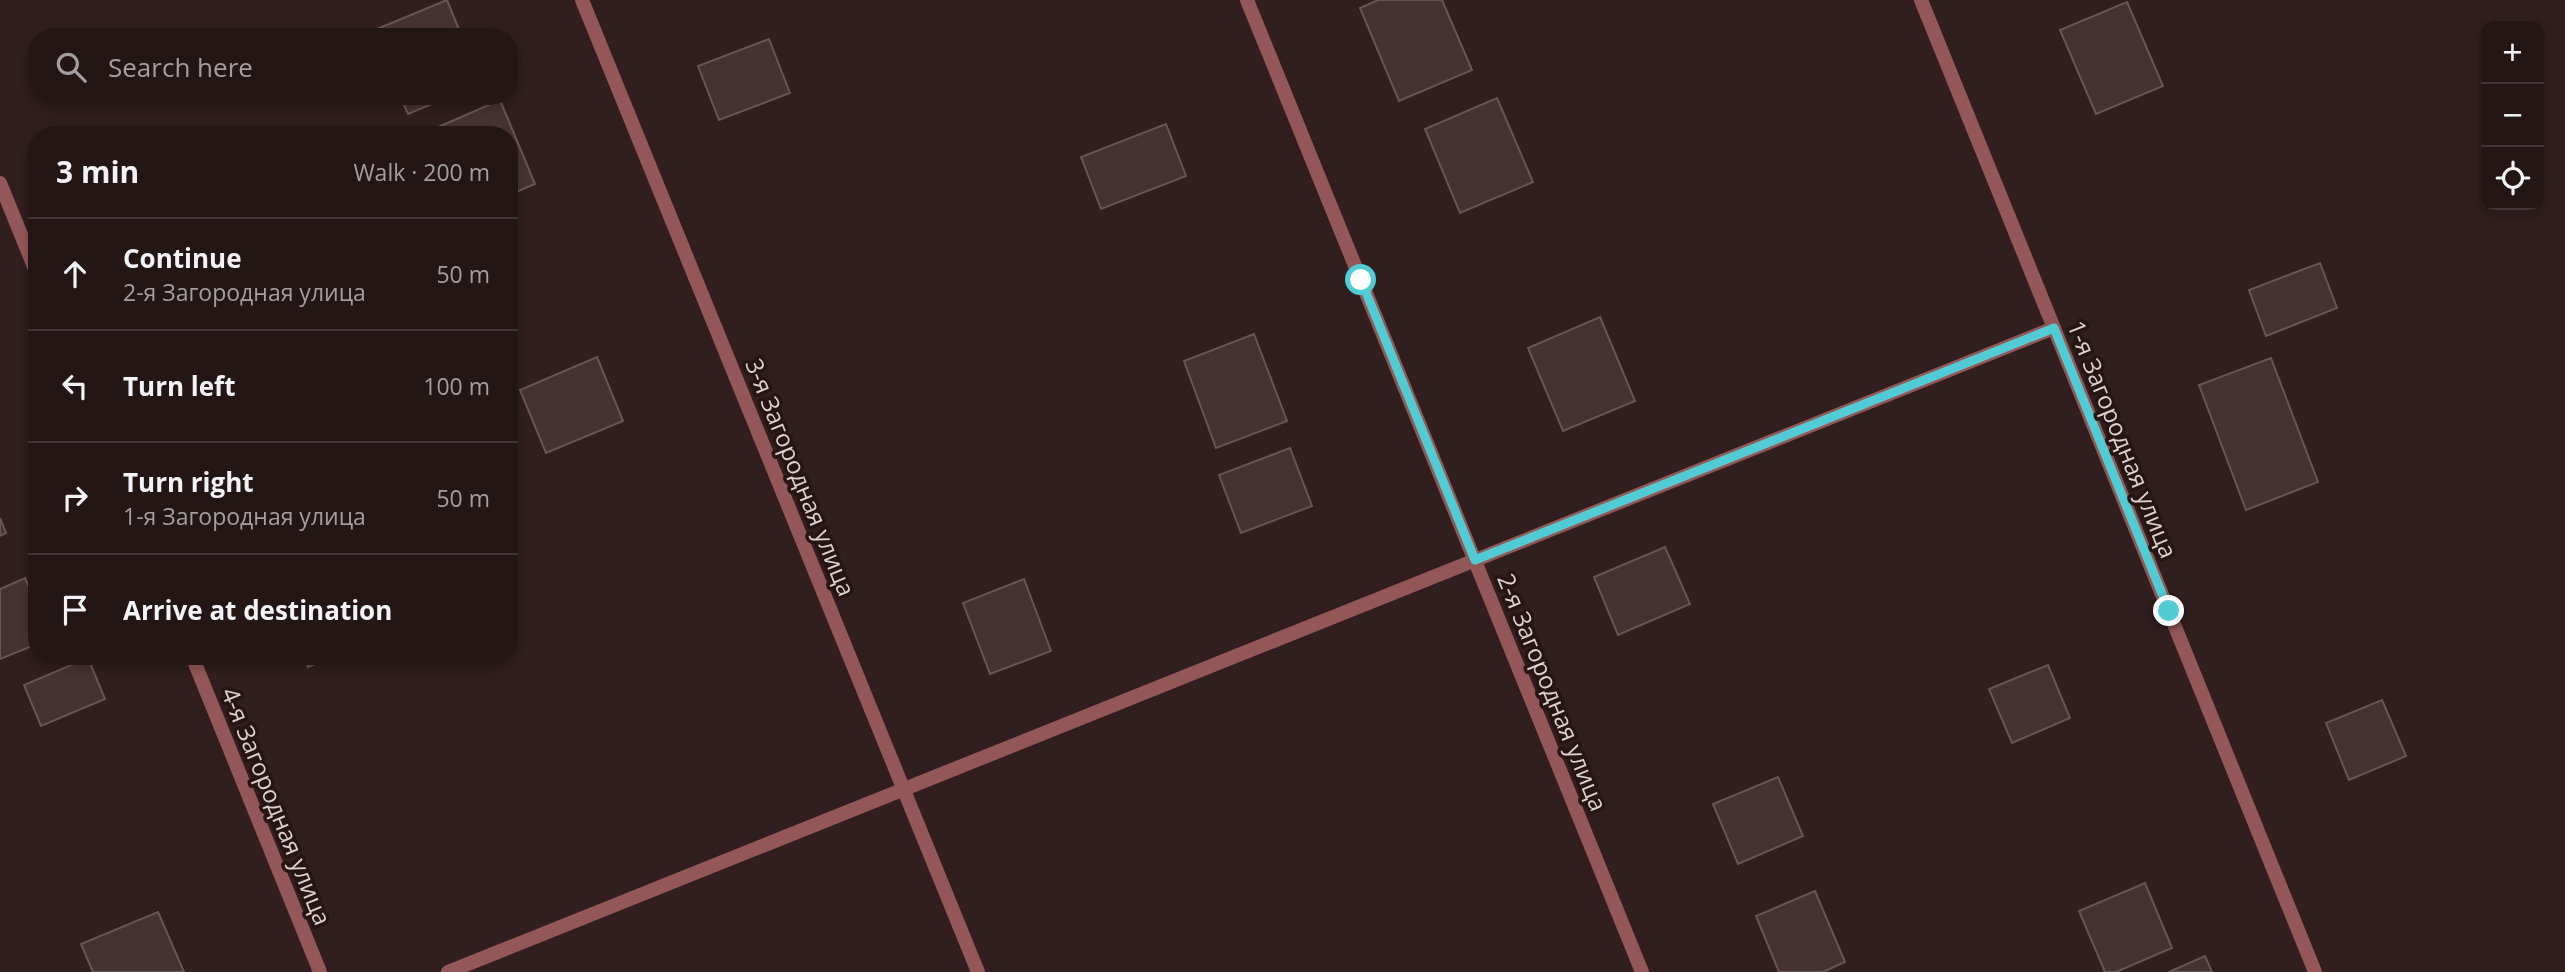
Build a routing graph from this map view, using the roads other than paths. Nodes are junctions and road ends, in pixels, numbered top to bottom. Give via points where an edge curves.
1 (582, 0) edge
2 (1247, 0) edge
3 (1921, 0) edge
4 (0, 183) edge
5 (28, 252) edge
6 (2054, 328) junction
7 (1475, 560) junction
8 (196, 665) edge
9 (904, 790) junction
10 (320, 972) edge
11 (448, 972) edge
12 (978, 972) edge
13 (1642, 972) edge
14 (2315, 972) edge

1 - 9 street, 3-я Загородная улица
2 - 7 street, 2-я Загородная улица
3 - 6 street, 1-я Загородная улица
4 - 5 street
6 - 7 street
6 - 14 street, 1-я Загородная улица
7 - 9 street
7 - 13 street, 2-я Загородная улица
8 - 10 street, 4-я Загородная улица
9 - 11 street
9 - 12 street, 3-я Загородная улица

